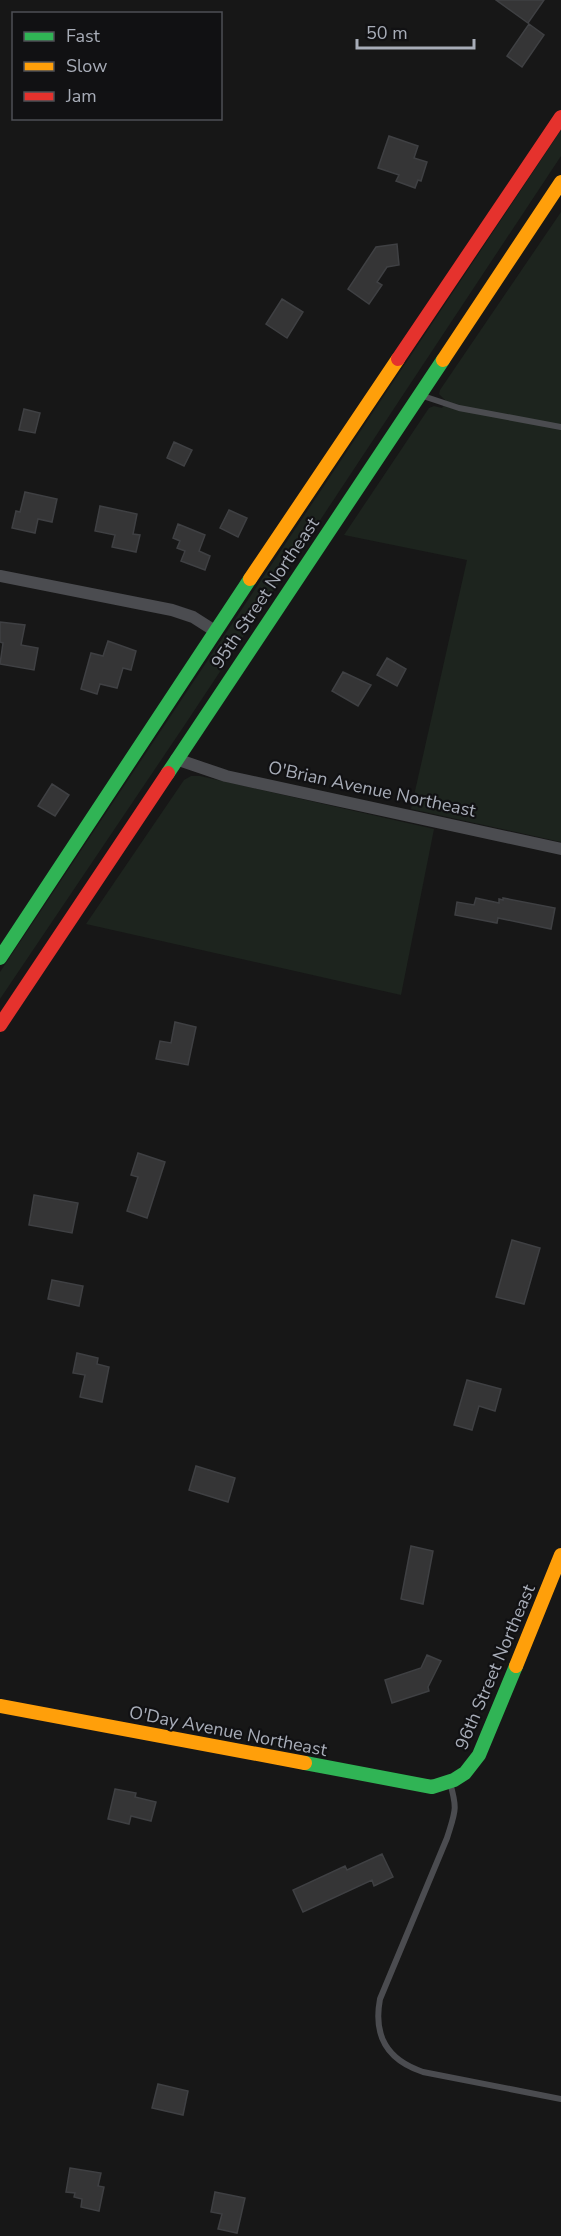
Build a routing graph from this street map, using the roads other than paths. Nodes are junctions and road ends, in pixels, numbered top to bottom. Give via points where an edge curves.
1 (561, 117) edge
2 (561, 182) edge
3 (419, 395) junction
4 (561, 427) edge
5 (0, 576) edge
6 (215, 631) junction
7 (176, 759) junction
8 (561, 849) edge
9 (0, 958) edge
10 (0, 1025) edge
11 (561, 1555) edge
12 (0, 1706) edge
13 (450, 1783) junction
14 (561, 2099) edge

1 - 6 street
2 - 3 street, 95th Street Northeast
3 - 4 lane via 459,408
3 - 7 street, 95th Street Northeast
5 - 6 street via 172,610 193,616
6 - 9 street
7 - 8 street, O'Brian Avenue Northeast via 226,776
7 - 10 street, 95th Street Northeast
11 - 13 street, 96th Street Northeast via 480,1755 470,1769
12 - 13 street, O'Day Avenue Northeast via 432,1787
13 - 14 lane via 456,1811 380,1999 378,2031 396,2057 423,2072

